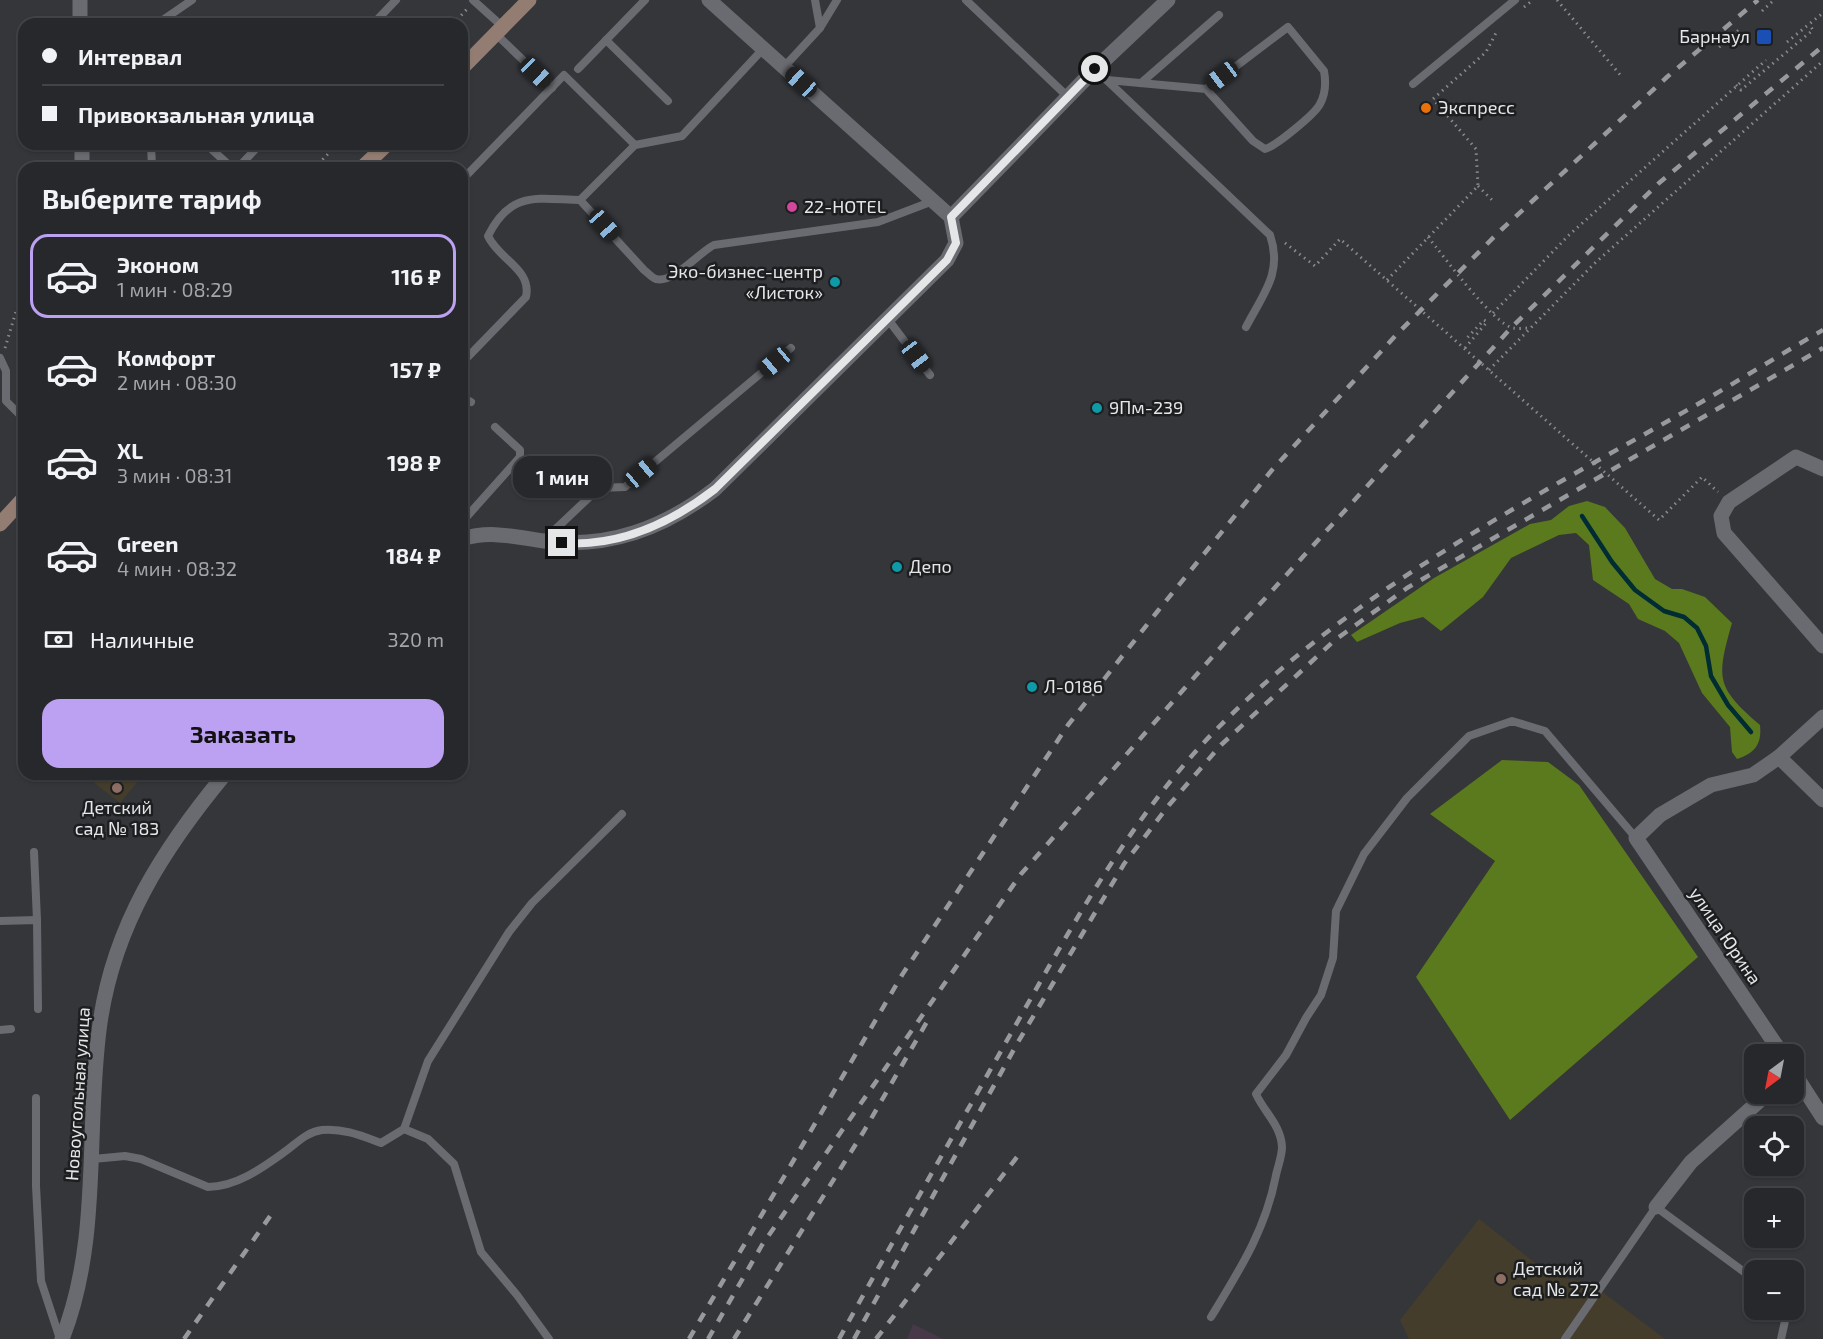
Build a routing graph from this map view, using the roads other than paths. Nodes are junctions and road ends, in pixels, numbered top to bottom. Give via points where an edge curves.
1 (80, 0) edge
2 (192, 0) edge
3 (396, 0) edge
4 (530, 0) edge
5 (645, 0) edge
6 (709, 0) edge
7 (815, 0) edge
8 (837, 0) edge
9 (966, 0) edge
10 (1168, 0) edge
11 (1515, 0) edge
12 (474, 1) edge
13 (1219, 15) dead end
14 (80, 18) edge
15 (166, 18) edge
16 (379, 18) edge
17 (820, 28) junction
18 (499, 31) junction
19 (606, 40) junction
20 (763, 49) junction
21 (468, 62) edge
22 (784, 67) junction
23 (578, 69) dead end
24 (1095, 69) junction
25 (1107, 80) junction
26 (1141, 83) junction
27 (1413, 84) dead end
28 (552, 88) junction
29 (1206, 89) junction
30 (1068, 97) junction
31 (668, 101) dead end
32 (635, 145) junction
33 (212, 150) edge
34 (254, 150) edge
35 (378, 150) edge
36 (226, 162) edge
37 (244, 162) edge
38 (367, 162) edge
39 (468, 174) edge
40 (580, 200) junction
41 (933, 201) junction
42 (951, 217) junction
43 (887, 318) junction
44 (1246, 327) dead end
45 (791, 348) dead end
46 (468, 357) edge
47 (1, 359) edge
48 (930, 375) dead end
49 (468, 400) edge
50 (471, 402) dead end
51 (3, 404) edge
52 (18, 415) edge
53 (495, 427) dead end
54 (1823, 469) edge
55 (18, 504) edge
56 (468, 515) edge
57 (0, 524) edge
58 (468, 536) edge
59 (543, 541) junction
60 (1823, 646) edge
61 (1823, 717) edge
62 (1779, 757) junction
63 (221, 780) edge
64 (1823, 800) edge
65 (622, 814) dead end
66 (1636, 838) junction
67 (34, 852) dead end
68 (37, 920) junction
69 (0, 921) edge
70 (38, 1009) dead end
71 (11, 1029) dead end
72 (0, 1030) edge
73 (1775, 1044) edge
74 (1804, 1089) edge
75 (36, 1098) dead end
76 (1756, 1104) edge
77 (1823, 1118) edge
78 (404, 1129) junction
79 (93, 1159) junction
80 (1656, 1207) junction
81 (1744, 1272) edge
82 (1211, 1317) dead end
83 (1785, 1320) edge
84 (61, 1339) edge
85 (549, 1339) edge
86 (1565, 1339) edge
87 (1781, 1339) edge

1 - 14 street
2 - 15 lane
3 - 16 lane
4 - 18 street
5 - 19 lane
6 - 20 street
7 - 17 lane
8 - 17 lane
9 - 30 lane
10 - 24 street
11 - 27 lane
12 - 18 lane
13 - 26 lane
17 - 22 lane
18 - 21 street
18 - 28 lane
19 - 23 lane
19 - 31 lane
20 - 22 street
20 - 32 lane via 682,136
22 - 41 street
24 - 25 lane
24 - 30 street
25 - 26 lane
25 - 44 lane via 1270,234 1276,268
26 - 29 lane
28 - 32 lane via 564,75
28 - 39 lane
29 - 29 lane via 1288,27 1324,71 1326,80 1318,108 1265,149 1258,147
30 - 42 street
32 - 40 lane
33 - 36 lane
34 - 37 lane
35 - 38 street
40 - 41 lane via 656,279 671,278 714,245 878,222
40 - 46 lane via 526,198 508,209 493,226 488,236 523,275 528,285 526,297
41 - 42 street
42 - 43 street via 956,243 947,260
43 - 48 lane
43 - 59 street via 715,489 690,508 660,525 625,536 582,544
45 - 59 lane via 624,487 599,488
47 - 51 lane via 6,371
49 - 50 lane
51 - 52 lane
53 - 56 lane via 520,450 520,457
54 - 60 street via 1796,457 1729,502 1721,516 1724,533
55 - 57 street
58 - 59 street via 505,534
61 - 62 street
62 - 64 street
62 - 66 street via 1753,775 1711,785 1660,815
63 - 79 street, Новоугольная улица via 160,862 125,927 100,1023
65 - 78 lane via 532,903 509,932 428,1061
66 - 73 street, улица Юрина
66 - 82 lane via 1545,732 1512,721 1469,736 1407,798 1364,854 1336,911 1333,958 1321,995 1286,1055 1256,1094 1273,1117 1282,1146 1271,1203 1250,1255
67 - 68 lane
68 - 69 lane
68 - 70 lane
71 - 72 lane
74 - 77 street
75 - 84 lane via 41,1281
76 - 80 street via 1691,1162
78 - 79 lane via 381,1143 350,1132 309,1133 241,1180 218,1187 208,1187 141,1159
78 - 85 lane via 428,1139 454,1164 481,1252
79 - 84 street, Новоугольная улица via 86,1246 74,1308
80 - 81 lane
80 - 86 lane
83 - 87 lane

